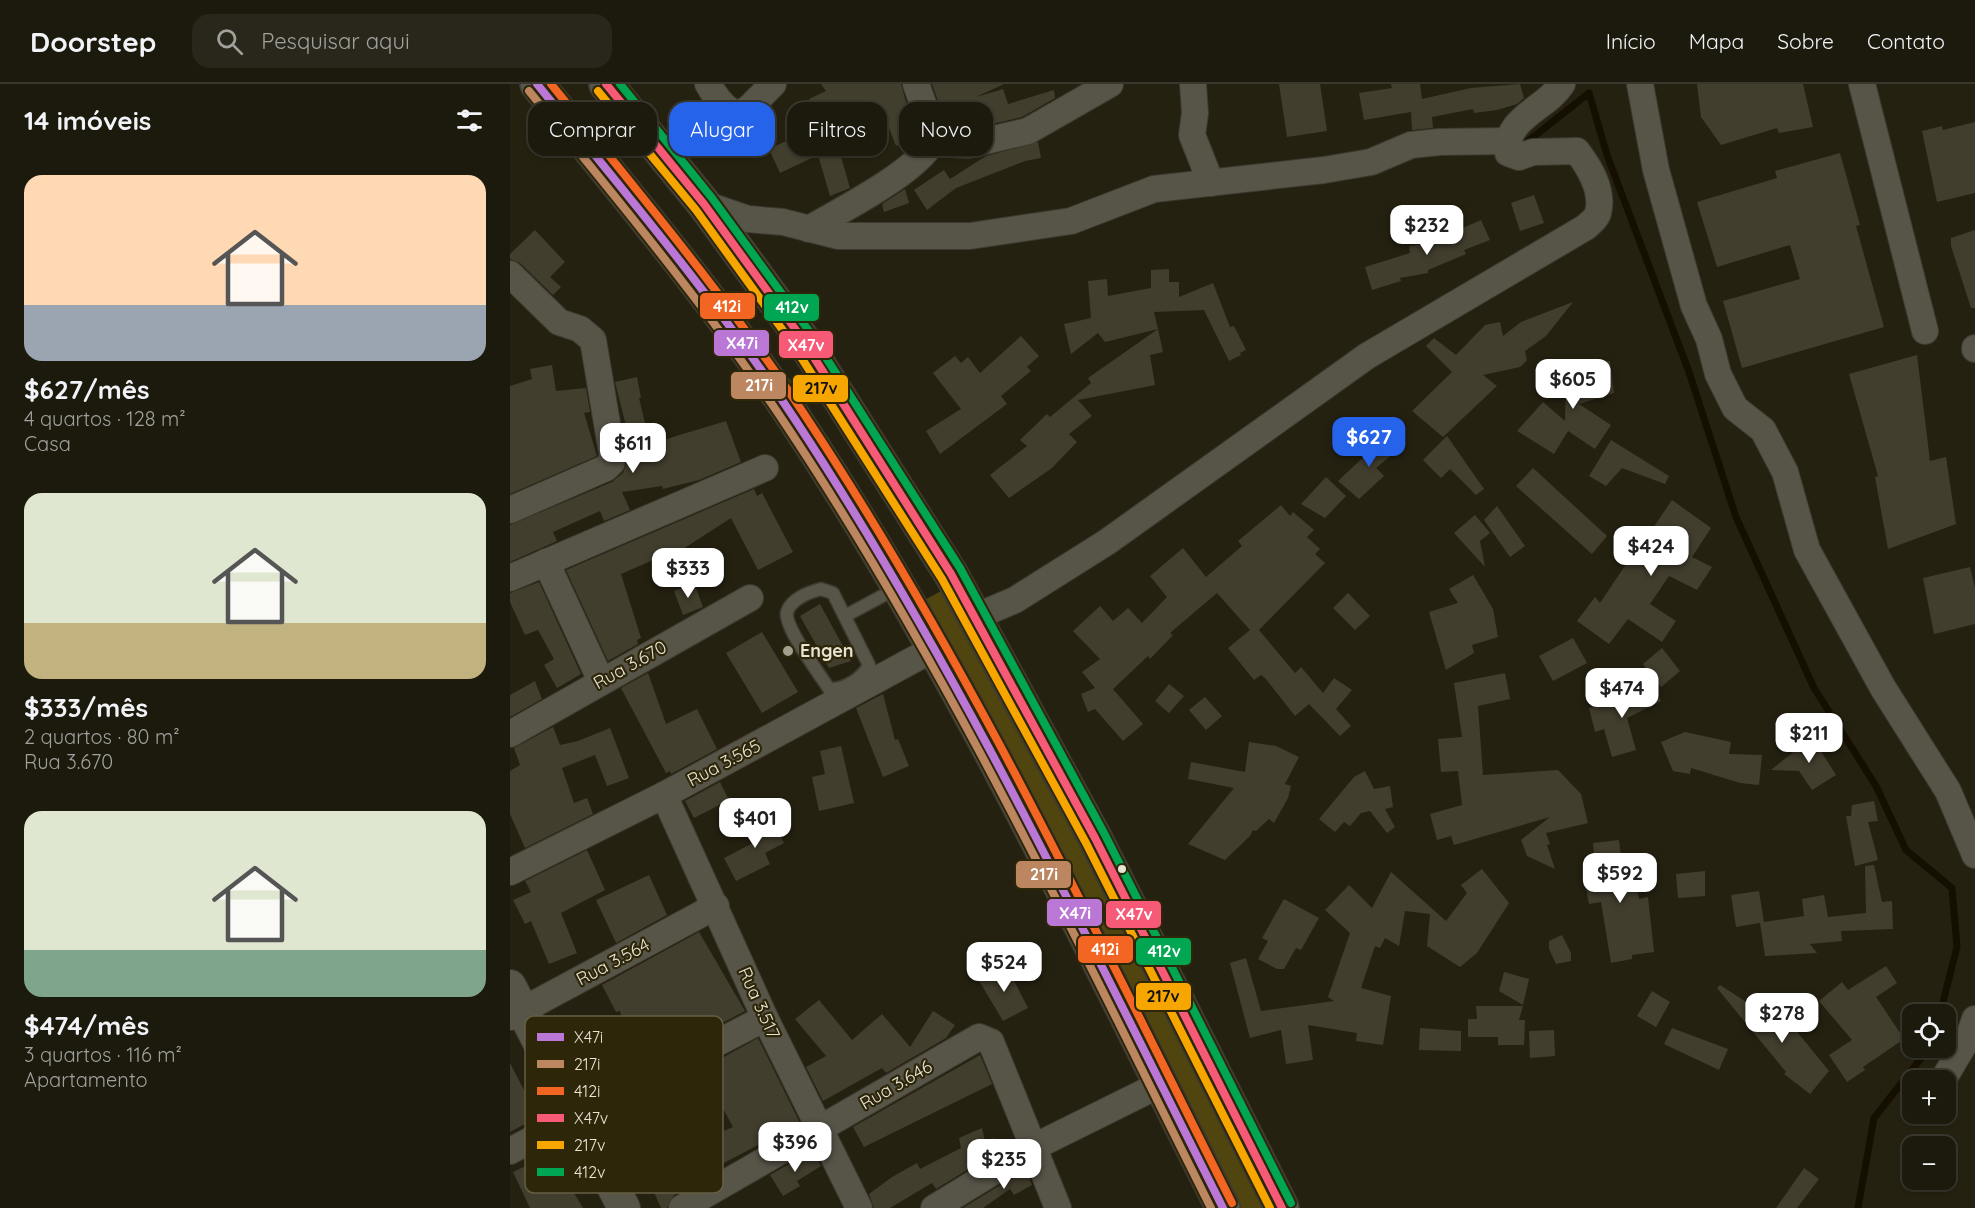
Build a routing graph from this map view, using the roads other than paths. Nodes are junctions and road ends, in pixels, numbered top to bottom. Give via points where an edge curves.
1 (537, 84) edge
2 (606, 84) edge
3 (708, 84) edge
4 (773, 84) edge
5 (916, 84) edge
6 (1110, 84) edge
7 (1193, 84) edge
8 (1563, 84) edge
9 (1640, 84) edge
10 (1862, 84) edge
11 (922, 102) edge
12 (993, 139) edge
13 (1507, 141) junction
14 (919, 156) edge
15 (1211, 183) junction
16 (704, 204) junction
17 (809, 229) junction
18 (510, 274) edge
19 (1925, 331) dead end
20 (765, 468) dead end
21 (510, 510) edge
22 (546, 562) junction
23 (951, 574) junction
24 (510, 578) edge
25 (904, 594) junction
26 (750, 598) dead end
27 (845, 616) junction
28 (975, 616) junction
29 (935, 648) junction
30 (601, 681) junction
31 (510, 734) edge
32 (664, 795) junction
33 (1975, 855) edge
34 (510, 872) edge
35 (716, 906) junction
36 (514, 1004) edge
37 (765, 1018) junction
38 (1975, 1019) edge
39 (525, 1024) edge
40 (723, 1040) edge
41 (1949, 1070) edge
42 (1160, 1085) junction
43 (819, 1130) junction
44 (525, 1143) edge
45 (1032, 1148) junction
46 (510, 1150) edge
47 (723, 1185) edge
48 (616, 1193) edge
49 (708, 1193) edge
50 (624, 1208) edge
51 (682, 1208) edge
52 (859, 1208) edge
53 (934, 1208) edge
54 (1058, 1208) edge
55 (1222, 1208) edge
56 (1282, 1208) edge

1 - 25 main road via 766,378
2 - 16 main road
3 - 4 street via 715,96 737,114 748,109
5 - 11 street
6 - 12 street via 1028,131
7 - 15 street via 1192,135
8 - 13 street via 1523,117
9 - 33 street via 1656,170 1694,306 1709,339 1718,374 1735,408 1763,430 1785,472 1807,550 1874,672 1948,791
10 - 19 street
13 - 15 street via 1411,145 1371,162
13 - 28 street via 1508,153 1519,157 1533,152 1577,151 1592,170 1599,198 1598,214 1586,227 1367,356 1107,542 1015,600
14 - 17 street via 907,168
15 - 17 street via 1154,189 1071,221 970,236 838,236
16 - 17 street via 748,219
16 - 23 main road via 801,338
18 - 21 street via 559,322 580,329 593,340 612,453 612,462 606,468
20 - 22 street
22 - 24 street
22 - 30 street
23 - 25 main road
23 - 28 main road
25 - 27 lane
25 - 29 main road
26 - 30 street, Rua 3.670
27 - 27 lane via 833,593 821,589 808,592 791,604 787,613 789,626 830,689 836,690 865,674 869,665
28 - 56 main road via 1113,874
29 - 32 street, Rua 3.565
29 - 42 main road via 1071,902
30 - 31 street, Rua 3.670
32 - 34 street, Rua 3.565
32 - 35 street, Rua 3.517
35 - 36 street, Rua 3.564
35 - 37 street, Rua 3.517
36 - 39 street
37 - 40 street
37 - 43 street, Rua 3.517
38 - 41 street
42 - 45 street
42 - 55 main road
43 - 45 street, Rua 3.646 via 979,1037 991,1042
43 - 47 street, Rua 3.646
43 - 52 street, Rua 3.517
44 - 46 street
45 - 53 street
45 - 54 street
48 - 50 street
49 - 51 street, Rua 3.646

